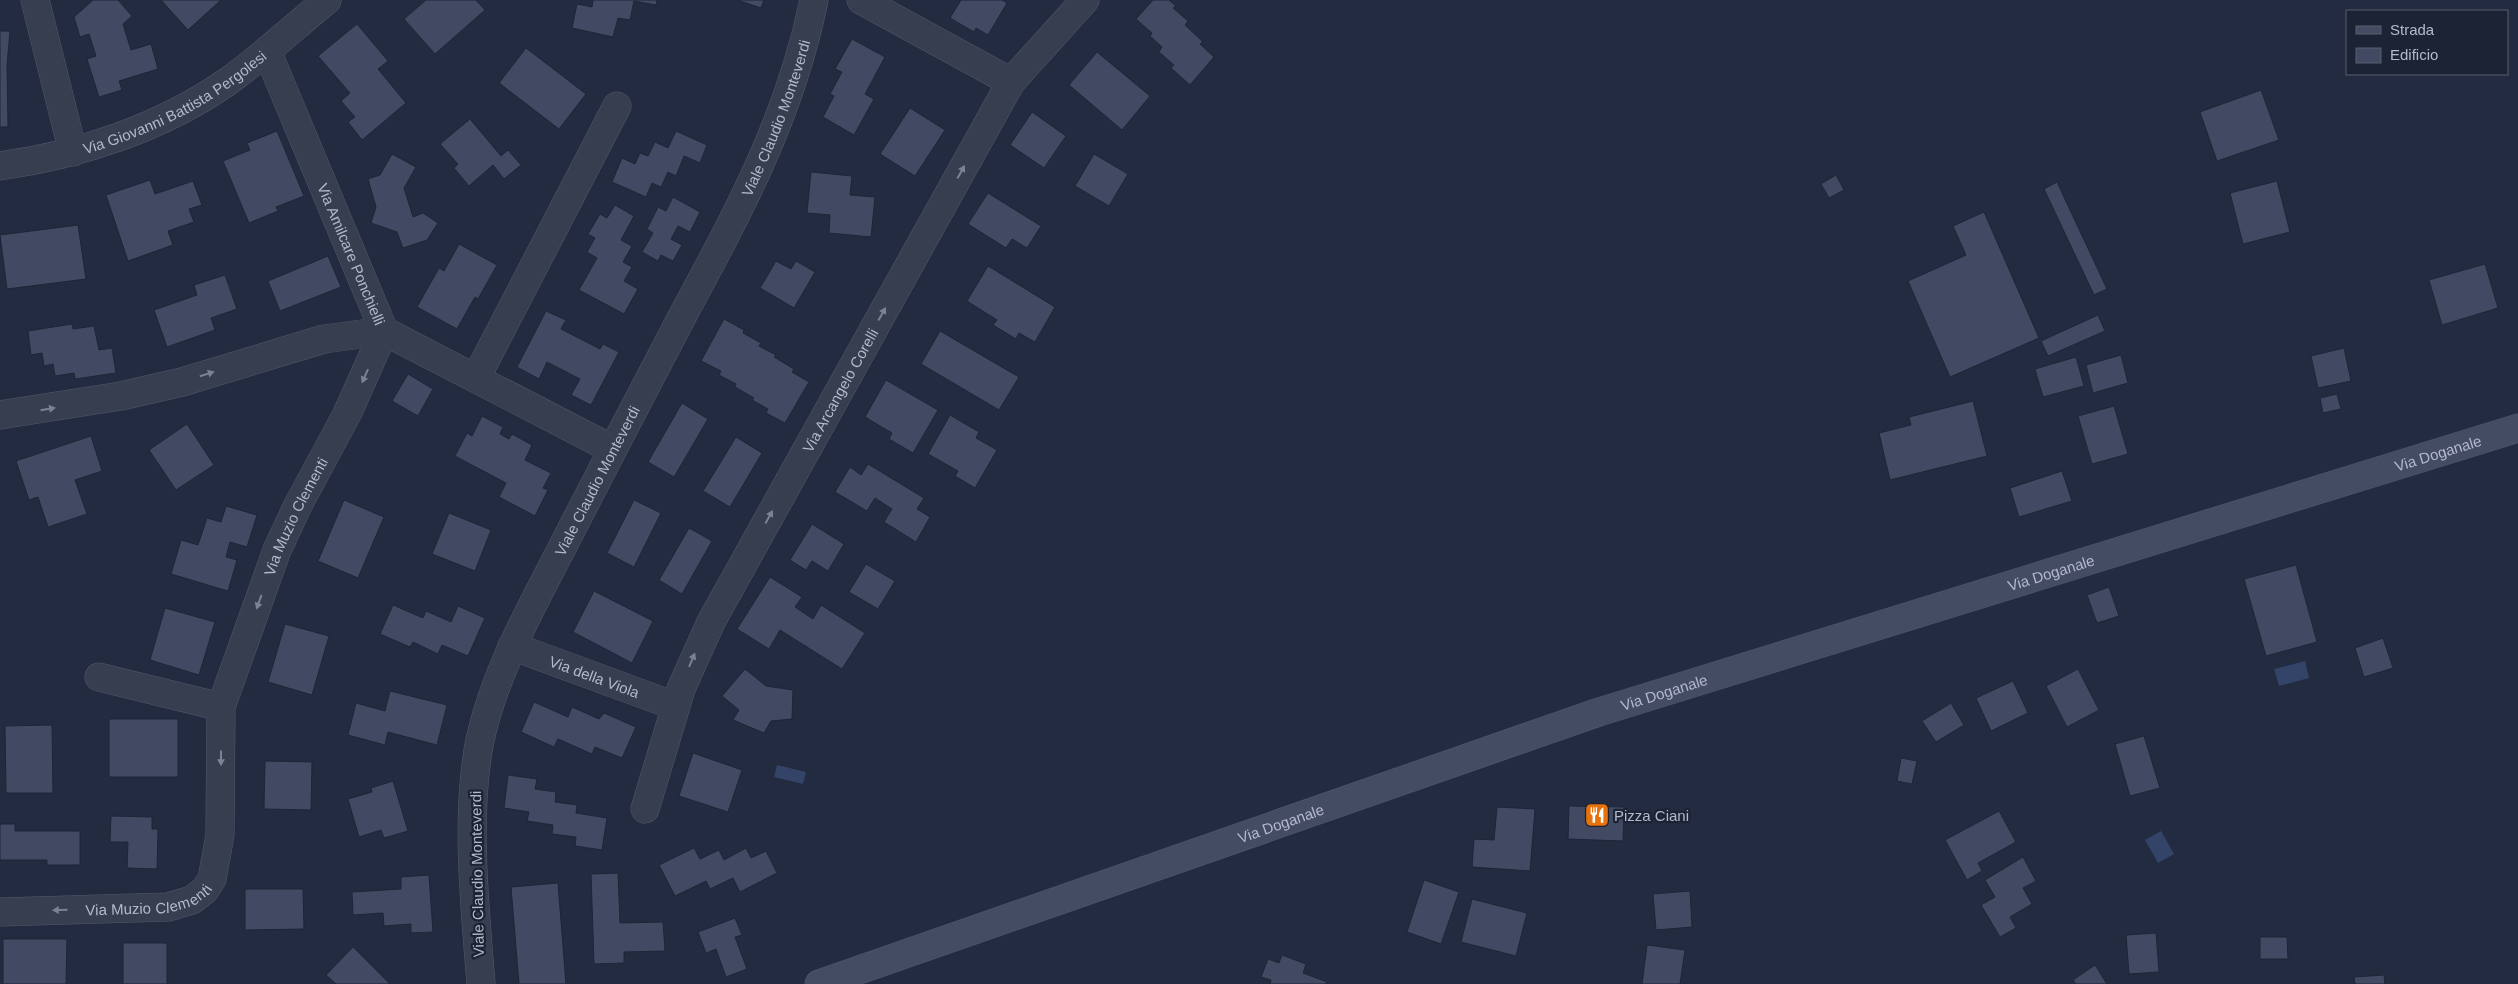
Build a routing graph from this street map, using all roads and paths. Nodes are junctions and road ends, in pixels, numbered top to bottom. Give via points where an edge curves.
1 (35, 0) edge
2 (327, 0) edge
3 (814, 0) edge
4 (861, 0) edge
5 (1085, 0) edge
6 (267, 51) junction
7 (1010, 82) junction
8 (617, 106) dead end
9 (73, 152) junction
10 (0, 166) edge
11 (384, 331) junction
12 (476, 378) junction
13 (0, 415) edge
14 (2518, 428) edge
15 (612, 450) junction
16 (512, 646) junction
17 (99, 677) dead end
18 (676, 706) junction
19 (221, 707) junction
20 (645, 809) dead end
21 (0, 912) edge
22 (481, 984) edge
23 (819, 984) edge

1 - 9 street
2 - 6 street, Via Giovanni Battista Pergolesi
3 - 15 street, Viale Claudio Monteverdi via 796,74 753,183
4 - 7 street
5 - 7 street, Via Arcangelo Corelli
6 - 9 street, Via Giovanni Battista Pergolesi via 223,85 186,106 130,132
6 - 11 street, Via Amilcare Ponchielli
18 -> 7 street, Via Arcangelo Corelli via 711,622
8 - 12 street
9 - 10 street, Via Giovanni Battista Pergolesi
11 - 12 street, Via Amilcare Ponchielli
13 -> 11 street via 121,396 182,382 324,339
11 -> 19 street, Via Muzio Clementi via 347,414 284,535
12 - 15 street, Via Amilcare Ponchielli
14 - 23 main road, Via Doganale via 1599,712
15 - 16 street, Viale Claudio Monteverdi
16 - 18 street, Via della Viola
16 - 22 street, Viale Claudio Monteverdi via 487,712 475,776 473,860
17 - 19 street
18 - 20 street, Via Arcangelo Corelli
19 -> 21 street, Via Muzio Clementi via 220,835 212,878 198,895 185,904 168,907

